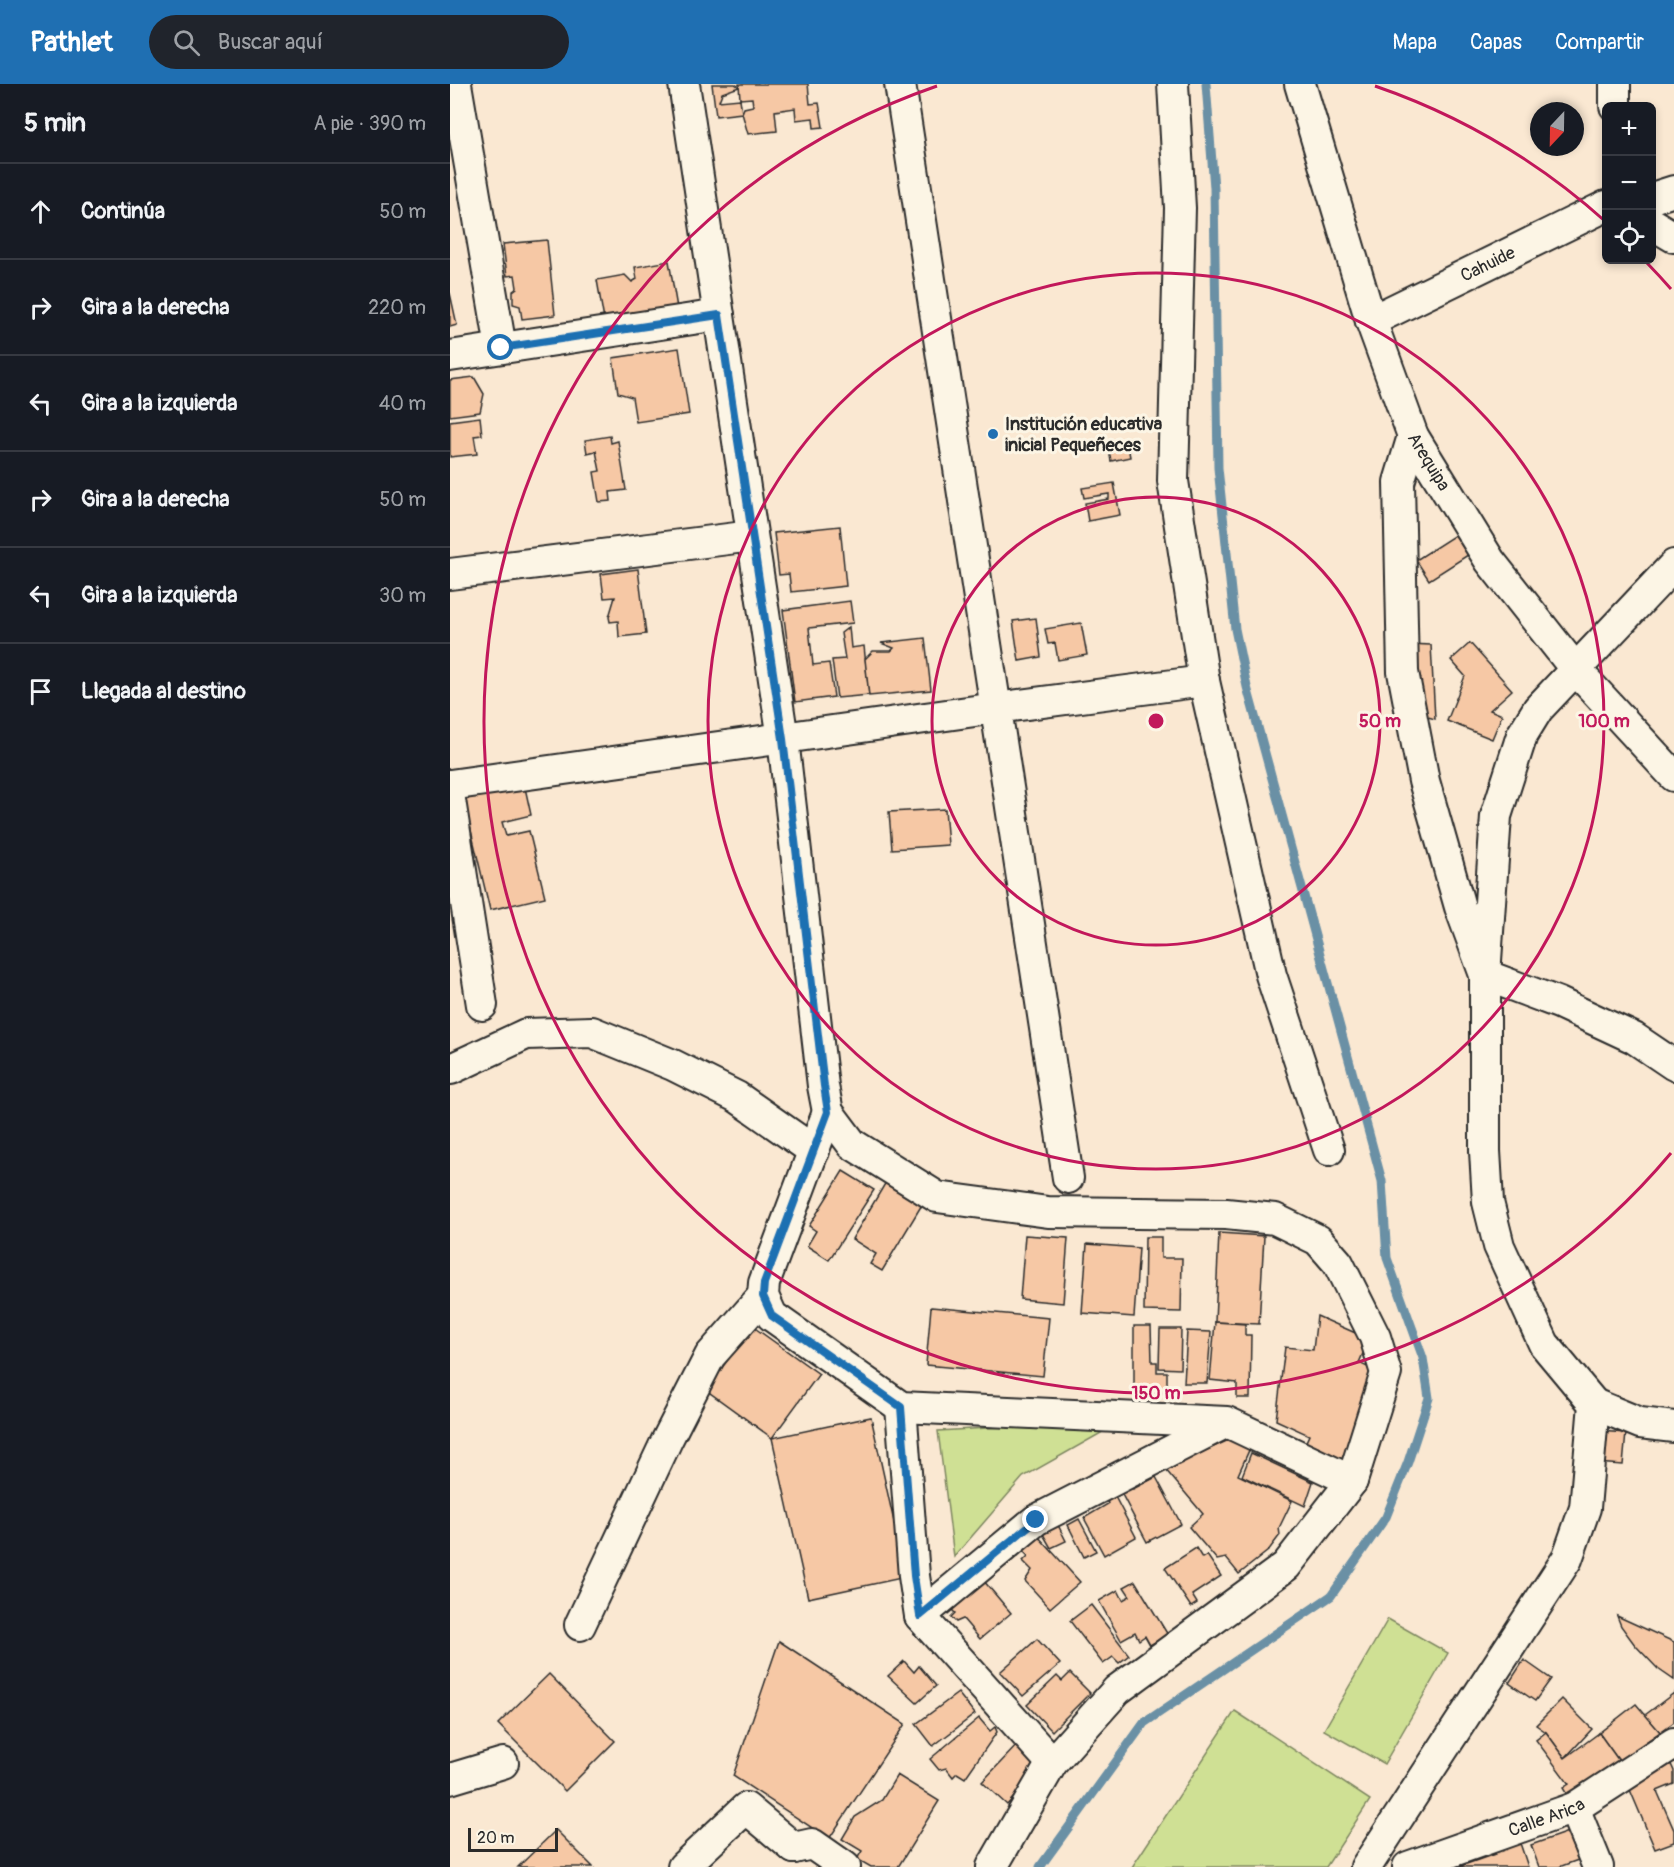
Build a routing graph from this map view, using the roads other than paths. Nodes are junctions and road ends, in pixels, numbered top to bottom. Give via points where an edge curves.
1 (456, 84) edge
2 (684, 84) edge
3 (900, 84) edge
4 (1173, 84) edge
5 (1300, 84) edge
6 (1615, 84) edge
7 (1615, 102) edge
8 (1674, 191) edge
9 (1656, 197) edge
10 (1602, 208) edge
11 (1656, 226) edge
12 (1674, 237) edge
13 (719, 315) junction
14 (1371, 321) junction
15 (501, 348) junction
16 (450, 356) edge
17 (1413, 436) junction
18 (752, 536) junction
19 (1674, 565) edge
20 (450, 574) edge
21 (1576, 670) junction
22 (1204, 681) junction
23 (996, 708) junction
24 (783, 739) junction
25 (1674, 776) edge
26 (450, 785) edge
27 (450, 800) edge
28 (1485, 975) junction
29 (482, 1005) dead end
30 (1674, 1065) edge
31 (451, 1069) edge
32 (828, 1112) junction
33 (1329, 1150) dead end
34 (814, 1151) junction
35 (1068, 1178) dead end
36 (763, 1296) junction
37 (1594, 1404) junction
38 (901, 1407) junction
39 (1227, 1422) junction
40 (1674, 1427) edge
41 (1352, 1481) junction
42 (920, 1616) junction
43 (580, 1625) dead end
44 (1674, 1743) edge
45 (503, 1763) dead end
46 (1052, 1763) junction
47 (450, 1779) edge
48 (1574, 1808) junction
49 (791, 1858) edge
50 (1377, 1865) edge
51 (683, 1867) edge
52 (845, 1867) edge
53 (992, 1867) edge
54 (1408, 1867) edge
55 (1598, 1867) edge

1 - 15 street
2 - 13 street
3 - 23 street
4 - 22 street via 1180,208 1173,481
5 - 14 street, Arequipa
6 - 7 street
8 - 9 street
10 - 14 street, Cahuide
11 - 12 street
13 - 15 street
13 - 18 street
14 - 17 street, Arequipa
15 - 16 street
17 - 21 street, Arequipa via 1490,561
17 - 28 street via 1399,482 1403,672 1424,781 1460,907
18 - 20 street
18 - 24 street
19 - 21 street
21 - 25 street, Arequipa
21 - 28 street via 1538,709 1522,735 1509,771 1496,816
22 - 23 street
22 - 33 street via 1271,975
23 - 24 street
23 - 35 street
24 - 26 street
24 - 32 street
27 - 29 street
28 - 30 street via 1559,1003 1634,1038
28 - 37 street via 1485,1151 1488,1202 1499,1246 1544,1344
31 - 34 street via 526,1034 592,1032 673,1065 737,1097
32 - 34 street
32 - 41 street via 852,1144 937,1197 1048,1212 1226,1214 1275,1219 1318,1240 1338,1263 1375,1337 1386,1373
34 - 36 street via 764,1283
36 - 38 street via 772,1316
36 - 43 street via 710,1356
37 - 40 street via 1640,1423
37 - 50 street via 1585,1508 1567,1559
38 - 39 street
38 - 42 street
39 - 41 street
39 - 42 street via 1036,1520
41 - 46 street via 1286,1566 1117,1690
42 - 46 street
44 - 48 street, Calle Arica
45 - 47 street
46 - 53 street
48 - 54 street, Calle Arica
48 - 55 street
49 - 51 street via 746,1808
49 - 52 street via 812,1844

